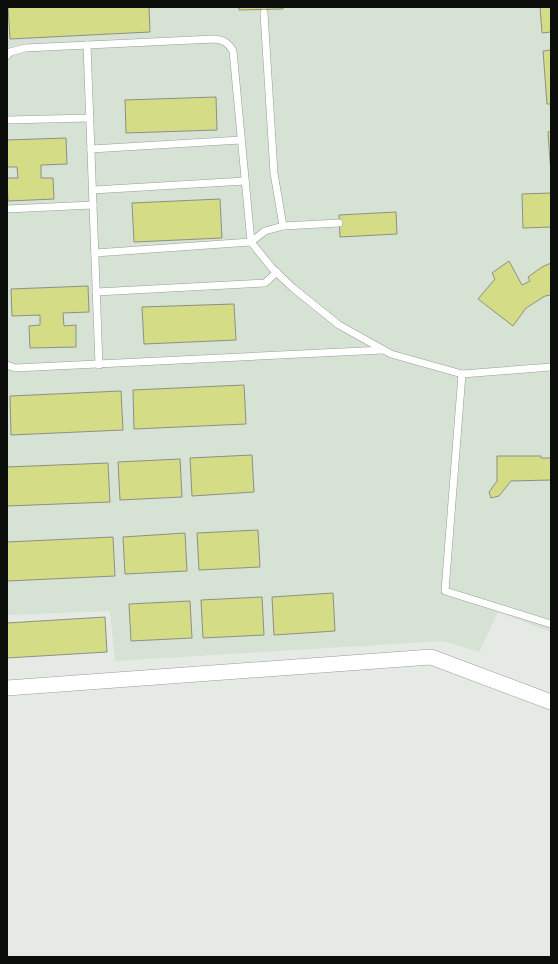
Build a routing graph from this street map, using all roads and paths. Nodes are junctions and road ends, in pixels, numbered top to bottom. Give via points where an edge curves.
1 (264, 13) dead end
2 (87, 45) junction
3 (7, 56) edge
4 (90, 118) junction
5 (7, 120) edge
6 (241, 140) junction
7 (91, 149) junction
8 (245, 182) junction
9 (93, 190) junction
10 (93, 205) junction
11 (7, 209) edge
12 (339, 223) dead end
13 (283, 226) junction
14 (251, 242) junction
15 (95, 253) junction
16 (277, 272) junction
17 (96, 292) junction
18 (383, 350) junction
19 (7, 365) edge
20 (99, 365) junction
21 (551, 367) edge
22 (462, 374) junction
23 (551, 624) edge
24 (7, 688) edge
25 (551, 702) edge

1 - 13 lane via 274,173
2 - 3 lane via 25,48 10,52
2 - 4 lane
2 - 6 lane via 223,40 233,51
4 - 5 lane
4 - 7 lane
6 - 7 lane
6 - 8 lane
7 - 9 lane
8 - 9 lane
8 - 14 lane
9 - 10 lane
10 - 11 lane
10 - 15 lane
12 - 13 lane
13 - 14 lane via 265,231
14 - 15 lane
14 - 16 lane
15 - 17 lane
16 - 17 lane via 265,283
16 - 18 lane via 339,325
17 - 20 lane
18 - 20 lane
18 - 22 lane
19 - 20 lane via 15,368
21 - 22 lane
22 - 23 lane via 445,591
24 - 25 street via 431,657

